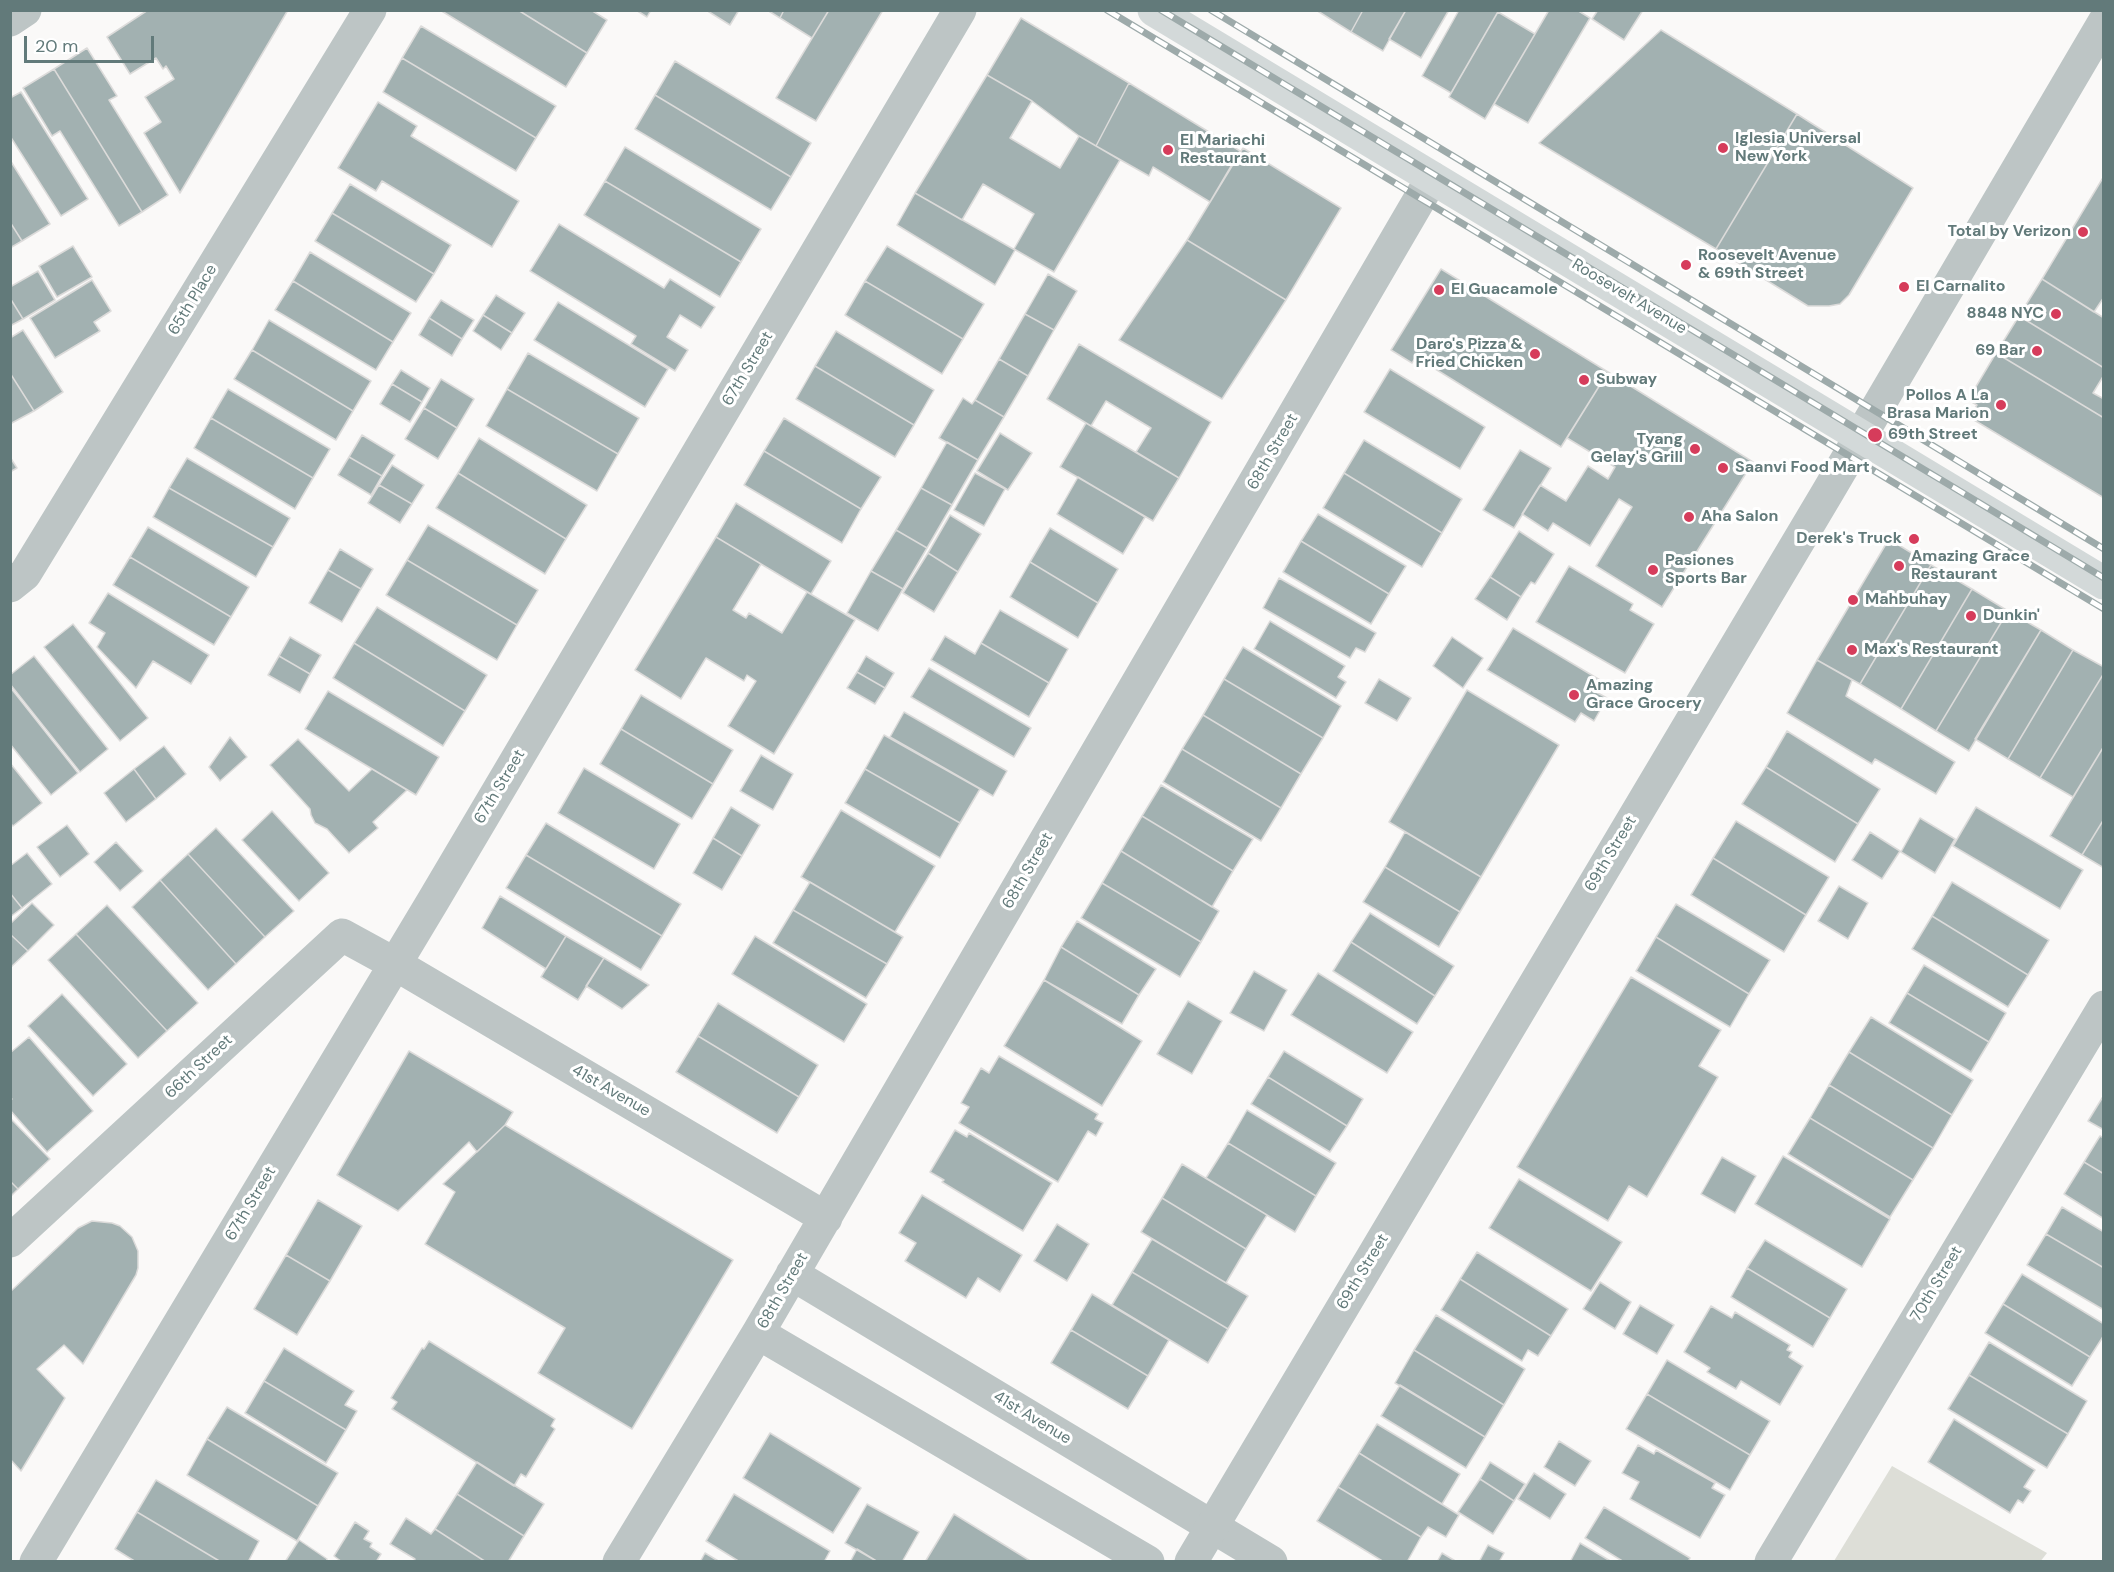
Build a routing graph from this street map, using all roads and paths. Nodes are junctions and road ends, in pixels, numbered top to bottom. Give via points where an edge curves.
1 (25, 10) edge
2 (370, 10) edge
3 (960, 10) edge
4 (1154, 10) edge
5 (10, 20) edge
6 (2103, 22) edge
7 (1432, 178) junction
8 (1860, 436) junction
9 (2103, 583) edge
10 (10, 586) edge
11 (395, 964) junction
12 (2103, 1007) edge
13 (826, 1218) junction
14 (10, 1241) edge
15 (792, 1274) junction
16 (758, 1333) junction
17 (1212, 1526) junction
18 (36, 1562) edge
19 (619, 1562) edge
20 (1148, 1562) edge
21 (1191, 1562) edge
22 (1271, 1562) edge
23 (1772, 1562) edge

1 - 5 street
2 - 10 street, 65th Place via 25,574
3 - 11 street, 67th Street
4 - 7 main road, Roosevelt Avenue
6 - 8 street, 69th Street
7 - 8 main road, Roosevelt Avenue
7 - 13 street, 68th Street
8 - 9 main road, Roosevelt Avenue
8 - 17 street, 69th Street
11 - 13 street, 41st Avenue
11 - 14 street, 66th Street via 342,934
11 - 18 street, 67th Street
12 - 23 street, 70th Street
13 - 15 street, 68th Street
15 - 16 street, 68th Street
15 - 17 street, 41st Avenue
16 - 19 street, 68th Street
16 - 20 street
17 - 21 street, 69th Street
17 - 22 street, 41st Avenue

